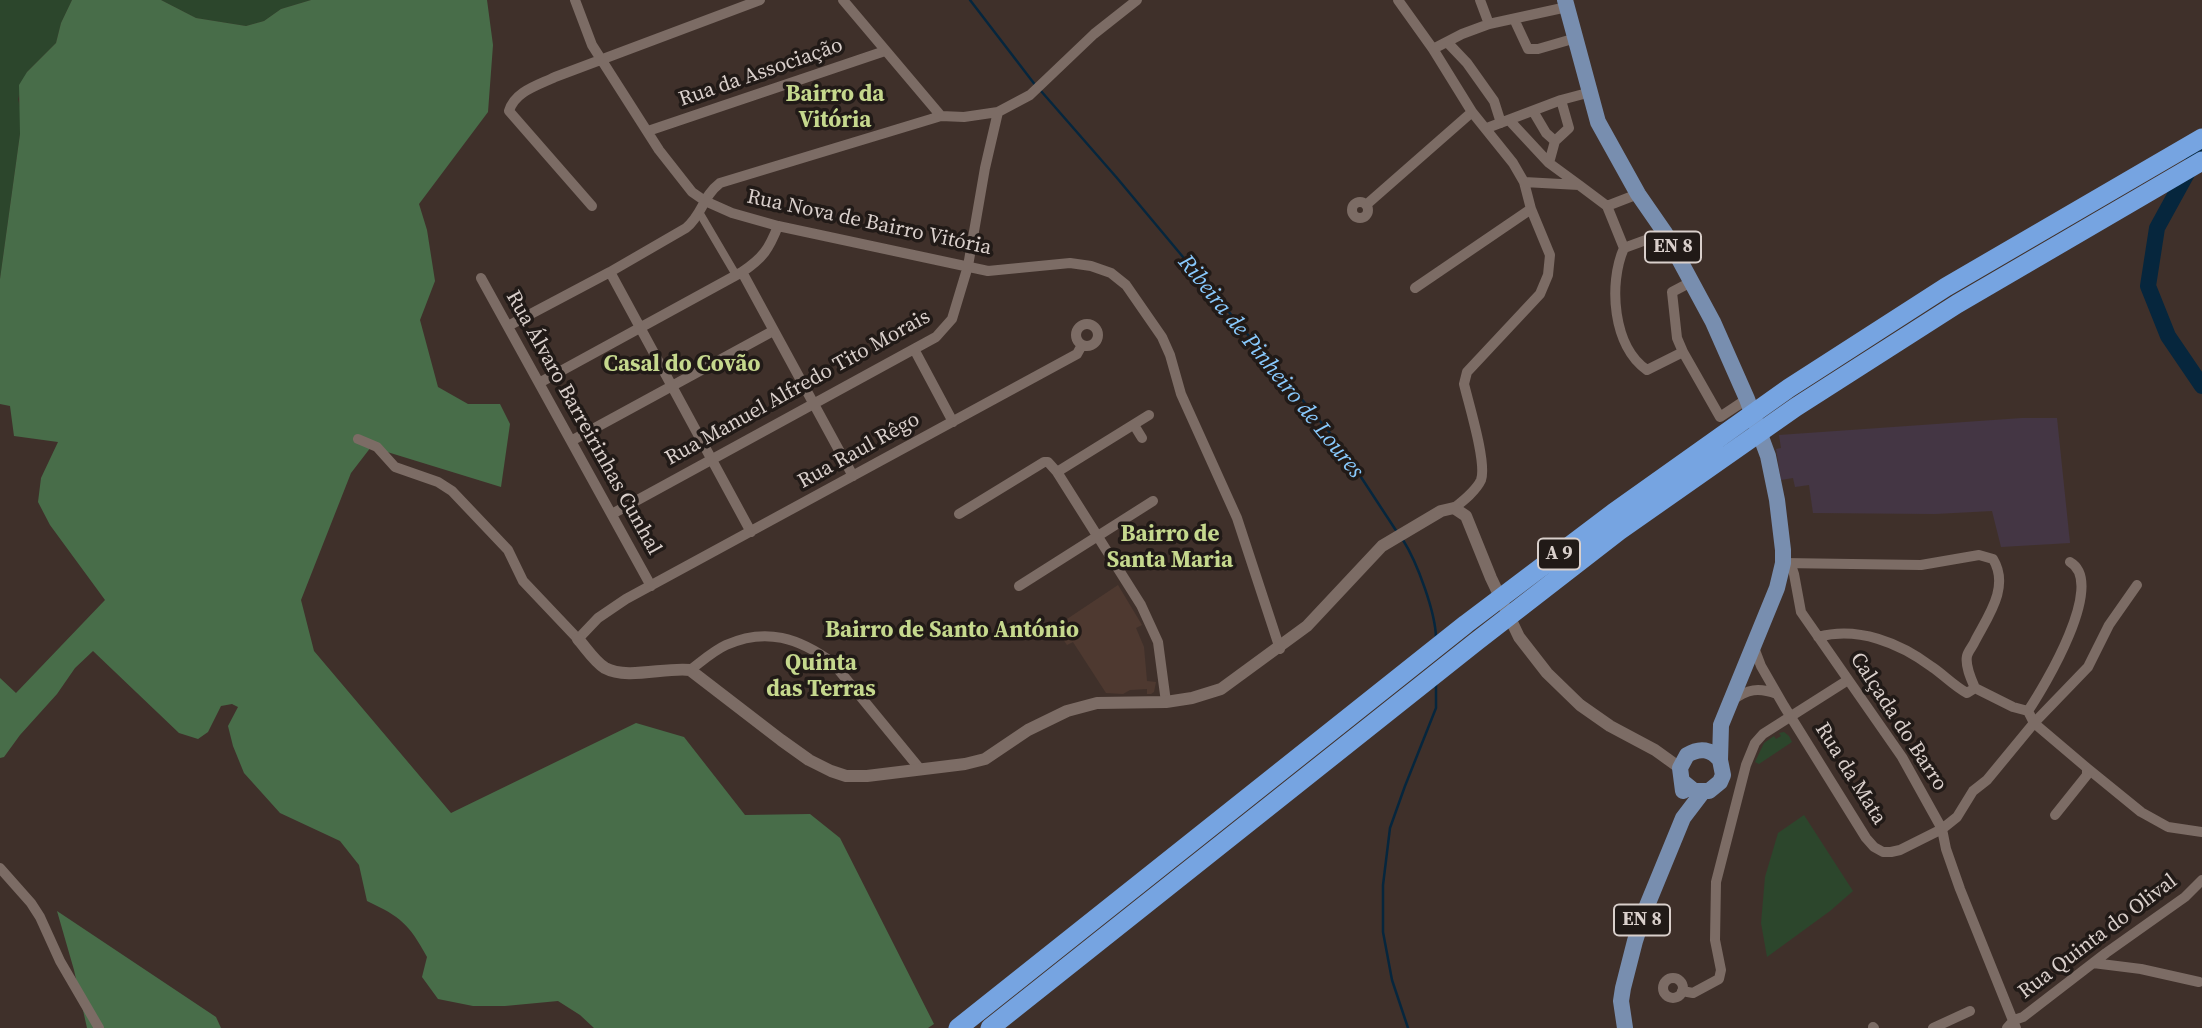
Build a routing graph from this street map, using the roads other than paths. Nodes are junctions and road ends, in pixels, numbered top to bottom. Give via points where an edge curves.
1 (575, 0) edge
2 (761, 0) edge
3 (843, 0) edge
4 (1137, 0) edge
5 (1398, 0) edge
6 (1480, 0) edge
7 (1566, 4) edge
8 (1514, 19) junction
9 (1489, 24) junction
10 (1576, 38) junction
11 (1447, 41) junction
12 (1433, 49) junction
13 (886, 51) junction
14 (601, 60) junction
15 (1591, 92) junction
16 (1561, 100) junction
17 (1533, 111) junction
18 (998, 112) junction
19 (1472, 112) junction
20 (941, 116) junction
21 (1505, 122) junction
22 (1487, 128) junction
23 (648, 131) junction
24 (2202, 138) edge
25 (1555, 141) junction
26 (1547, 161) junction
27 (2202, 161) edge
28 (1524, 182) junction
29 (1579, 185) junction
30 (1638, 194) junction
31 (705, 201) junction
32 (1366, 205) dead end
33 (592, 206) dead end
34 (1607, 206) junction
35 (1531, 209) junction
36 (699, 212) junction
37 (778, 226) junction
38 (1665, 233) junction
39 (1625, 248) junction
40 (968, 266) junction
41 (610, 272) junction
42 (739, 274) junction
43 (481, 278) dead end
44 (1691, 282) junction
45 (1415, 288) dead end
46 (508, 326) junction
47 (640, 327) junction
48 (773, 331) junction
49 (1082, 345) dead end
50 (914, 349) junction
51 (1683, 352) junction
52 (540, 383) junction
53 (672, 386) junction
54 (1747, 399) junction
55 (814, 405) junction
56 (1149, 415) dead end
57 (953, 422) junction
58 (1134, 425) junction
59 (1142, 438) dead end
60 (358, 439) dead end
61 (571, 441) junction
62 (711, 459) junction
63 (1057, 472) junction
64 (853, 476) junction
65 (1153, 501) dead end
66 (1454, 508) junction
67 (612, 514) junction
68 (959, 514) dead end
69 (751, 532) junction
70 (1097, 536) junction
71 (2070, 562) dead end
72 (1783, 563) junction
73 (2137, 585) dead end
74 (651, 586) junction
75 (1019, 586) dead end
76 (1818, 636) junction
77 (578, 639) junction
78 (1753, 645) junction
79 (1280, 649) junction
80 (690, 670) junction
81 (1741, 675) junction
82 (1848, 680) junction
83 (1769, 681) junction
84 (1975, 688) junction
85 (1777, 694) junction
86 (1730, 701) junction
87 (1166, 702) junction
88 (2028, 711) junction
89 (1790, 717) junction
90 (2034, 723) junction
91 (1721, 725) junction
92 (1720, 760) junction
93 (1688, 764) junction
94 (2087, 768) junction
95 (920, 769) junction
96 (1702, 793) junction
97 (2055, 815) dead end
98 (1683, 818) junction
99 (1942, 829) junction
100 (2202, 832) edge
101 (0, 868) edge
102 (2202, 880) edge
103 (2093, 963) junction
104 (2199, 982) dead end
105 (1682, 991) dead end
106 (1970, 1011) dead end
107 (2012, 1025) edge
108 (99, 1028) edge
109 (958, 1028) edge
110 (990, 1028) edge
111 (1625, 1028) edge
112 (1933, 1028) edge

1 - 14 street
2 - 14 street
3 - 13 street
4 - 18 street via 1030,95
5 - 12 street
6 - 9 street
7 - 8 street
7 - 10 main road, EN 8
8 - 9 street
8 - 10 street via 1528,48
9 - 11 street
10 - 15 main road, EN 8
11 - 12 street
11 - 21 street
12 - 19 street
13 - 20 street
13 - 23 street, Rua da Associação
14 - 23 street
14 - 33 street via 523,92 509,111
15 - 16 street
15 - 30 main road, EN 8 via 1598,122
16 - 17 street
16 - 25 street via 1569,128
17 - 21 street
17 - 25 street
18 - 20 street
18 - 40 street, Rua Manuel Alfredo Tito Morais
19 - 22 street
19 - 32 street
20 - 31 street via 720,183
21 - 22 street
21 - 26 street
22 - 28 street
23 - 31 street via 677,175
24 - 109 highway, A 9 via 1946,287 1789,388 1613,513 1466,624
25 - 26 street
26 - 29 street
27 - 110 highway, A 9 via 1957,304 1796,407 1619,531
28 - 29 street
28 - 35 street
29 - 34 street
30 - 34 street
30 - 38 main road, EN 8
31 - 36 street
31 - 37 street, Rua Nova de Bairro Vitória
34 - 39 street
35 - 45 street
35 - 66 street via 1550,255 1548,275 1540,294 1467,372 1464,384 1483,466 1480,482
36 - 41 street via 686,228
36 - 42 street
37 - 40 street, Rua Nova de Bairro Vitória
37 - 42 street via 759,261
38 - 39 street
38 - 44 main road, EN 8
39 - 51 street via 1615,301 1618,324 1635,362 1647,370
40 - 50 street, Rua Manuel Alfredo Tito Morais via 951,319 936,337
40 - 79 street, Rua Nova de Bairro Vitória via 988,271 1070,263 1091,266 1111,273 1131,291 1170,355 1181,394 1237,518
41 - 46 street
41 - 47 street
42 - 47 street
42 - 48 street
43 - 46 street, Rua Álvaro Barreirinhas Cunhal
44 - 51 street via 1672,292
44 - 54 main road, EN 8
46 - 52 street, Rua Álvaro Barreirinhas Cunhal
47 - 52 street
47 - 53 street
48 - 53 street
48 - 55 street
49 - 57 street, Rua Raul Rêgo via 1077,354
50 - 55 street, Rua Manuel Alfredo Tito Morais
50 - 57 street
51 - 54 street via 1720,417
52 - 61 street, Rua Álvaro Barreirinhas Cunhal
53 - 61 street
53 - 62 street
54 - 72 main road, EN 8 via 1768,456
55 - 62 street, Rua Manuel Alfredo Tito Morais
55 - 64 street
56 - 58 street
57 - 64 street, Rua Raul Rêgo
58 - 59 street
58 - 63 street
60 - 77 street via 377,447 395,467 452,491 508,550 523,581
61 - 67 street, Rua Álvaro Barreirinhas Cunhal
62 - 67 street, Rua Manuel Alfredo Tito Morais
62 - 69 street
63 - 68 street via 1044,462
63 - 70 street
64 - 69 street, Rua Raul Rêgo
65 - 70 street
66 - 79 street via 1382,546
66 - 93 street via 1466,516 1519,637 1546,673 1590,712 1631,739
67 - 74 street, Rua Álvaro Barreirinhas Cunhal
69 - 74 street, Rua Raul Rêgo
70 - 75 street
70 - 87 street via 1158,642
71 - 88 street via 2081,581 2076,617
72 - 76 street, Calçada do Barro via 1792,568 1801,612
72 - 78 main road, EN 8
72 - 84 street via 1921,565 1979,555 1993,559 2000,579 1995,602 1966,657
73 - 90 street via 2109,625 2088,667
74 - 77 street, Rua Raul Rêgo via 598,618
76 - 82 street, Calçada do Barro
76 - 84 street via 1836,632 1887,641 1967,693
77 - 80 street via 606,668 619,672
78 - 81 main road, EN 8
78 - 83 street, Rua da Mata
79 - 87 street via 1221,689
80 - 95 street via 781,740 831,771 867,776
80 - 95 street via 723,646 740,640 767,636 799,642 833,663
81 - 83 street via 1755,673
81 - 86 main road, EN 8
82 - 89 street
82 - 99 street, Calçada do Barro via 1902,757
83 - 85 street, Rua da Mata
84 - 88 street
85 - 86 street via 1751,689
85 - 89 street, Rua da Mata
86 - 91 main road, EN 8
87 - 95 street via 1097,703 1067,711 985,759
88 - 90 street
89 - 99 street, Rua da Mata via 1874,847 1883,852 1900,850
89 - 105 street via 1763,734 1745,765 1716,883 1719,979 1693,993
90 - 94 street
90 - 99 street
91 - 92 main road, EN 8
91 - 93 main road, EN 8
92 - 93 main road via 1709,751
92 - 96 main road, EN 8 via 1720,782
93 - 96 main road via 1694,792
93 - 98 main road, EN 8
94 - 97 street via 2087,775
94 - 100 street via 2141,812 2168,827
96 - 98 main road, EN 8
98 - 111 main road, EN 8 via 1628,964 1622,1001
99 - 107 street, Calçada do Barro
101 - 108 street via 40,917
102 - 103 street, Rua Quinta do Olival
103 - 104 street
103 - 107 street, Rua Quinta do Olival
106 - 112 street

